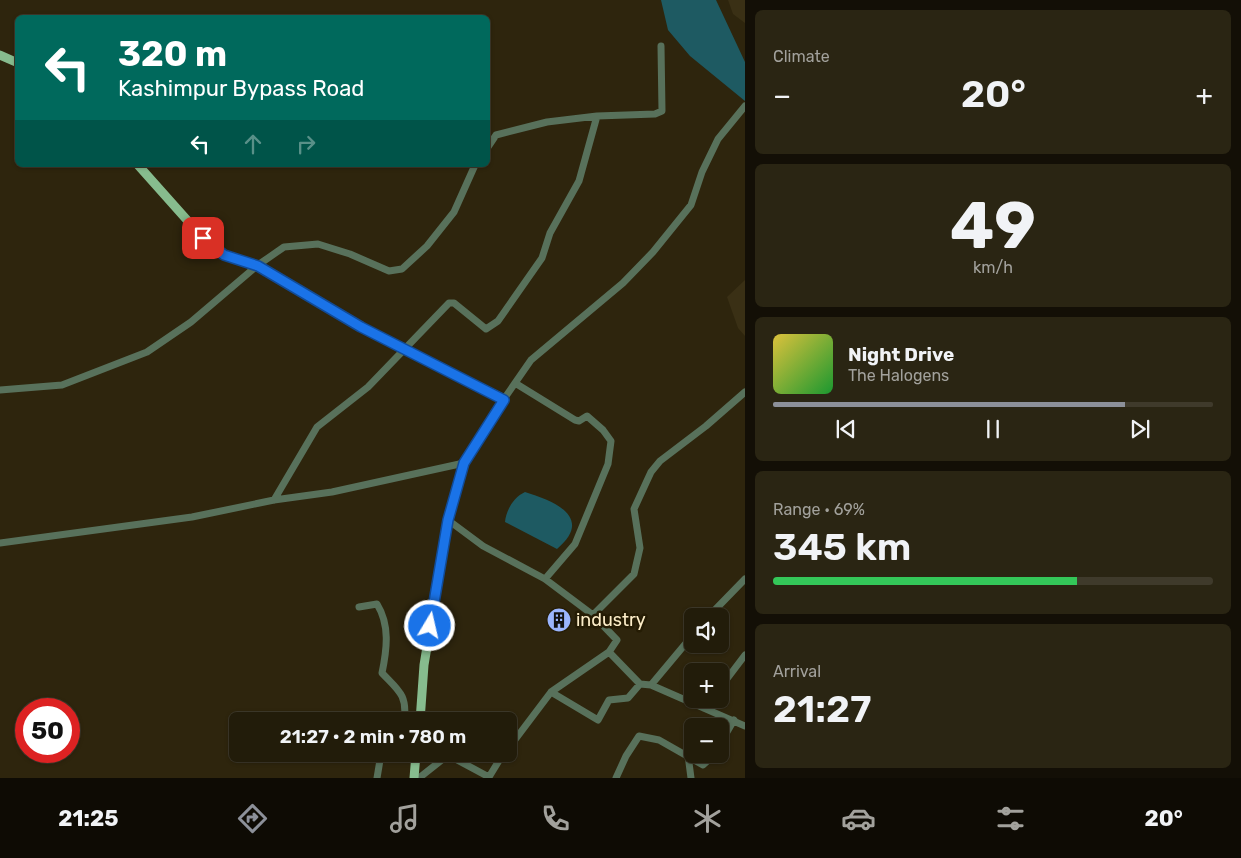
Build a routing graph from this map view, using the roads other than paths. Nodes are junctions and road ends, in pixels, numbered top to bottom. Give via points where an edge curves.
1 (661, 46) dead end
2 (0, 55) edge
3 (15, 62) edge
4 (744, 107) edge
5 (596, 116) junction
6 (490, 144) edge
7 (140, 167) edge
8 (474, 167) edge
9 (258, 266) junction
10 (406, 348) junction
11 (515, 383) junction
12 (0, 390) edge
13 (745, 392) edge
14 (504, 400) junction
15 (464, 463) junction
16 (274, 500) junction
17 (448, 520) junction
18 (0, 543) edge
19 (545, 579) junction
20 (745, 579) edge
21 (359, 607) dead end
22 (717, 608) edge
23 (593, 615) junction
24 (684, 646) edge
25 (609, 652) junction
26 (745, 655) edge
27 (729, 676) edge
28 (640, 684) junction
29 (651, 686) junction
30 (551, 692) junction
31 (684, 699) edge
32 (705, 708) edge
33 (405, 712) edge
34 (421, 712) edge
35 (734, 720) junction
36 (745, 726) edge
37 (729, 729) edge
38 (517, 737) edge
39 (684, 753) edge
40 (380, 762) edge
41 (415, 762) edge
42 (439, 762) edge
43 (461, 762) edge
44 (498, 762) edge
45 (689, 763) edge
46 (377, 778) edge
47 (414, 778) edge
48 (419, 778) edge
49 (616, 778) edge
50 (691, 778) edge

1 - 5 street via 662,111
2 - 3 main road
4 - 11 street via 718,138 691,205 653,252 622,283 531,360
5 - 6 street via 547,122 496,135
5 - 10 street via 579,181 550,233 542,258 498,321 486,329 454,303 449,303
7 - 9 main road via 215,250
8 - 9 street via 454,212 427,246 402,269 389,271 318,244 284,247
9 - 10 main road via 361,327
9 - 12 street via 191,322 147,352 62,385
10 - 14 main road
10 - 16 street via 368,387 317,427
11 - 14 street
11 - 19 street via 575,420 587,416 611,442 608,464 575,544
13 - 23 street via 660,461 651,472 634,509 640,548 634,574
14 - 15 main road
15 - 16 street via 332,492
15 - 17 main road
16 - 18 street via 192,517
17 - 19 street via 484,546
17 - 34 main road via 424,665
19 - 23 street
20 - 22 street
21 - 33 street via 377,604 384,615 383,628 388,637 382,673 401,691
23 - 25 street via 617,640
24 - 29 street
25 - 28 street
25 - 30 street
26 - 27 street
28 - 29 street
28 - 30 street via 628,698 610,700 598,720
29 - 31 street
30 - 38 street
32 - 35 street
35 - 36 street
35 - 37 street
39 - 49 street via 659,740 639,736
40 - 46 street
41 - 47 main road
42 - 48 street
43 - 44 street via 489,777
45 - 50 street

